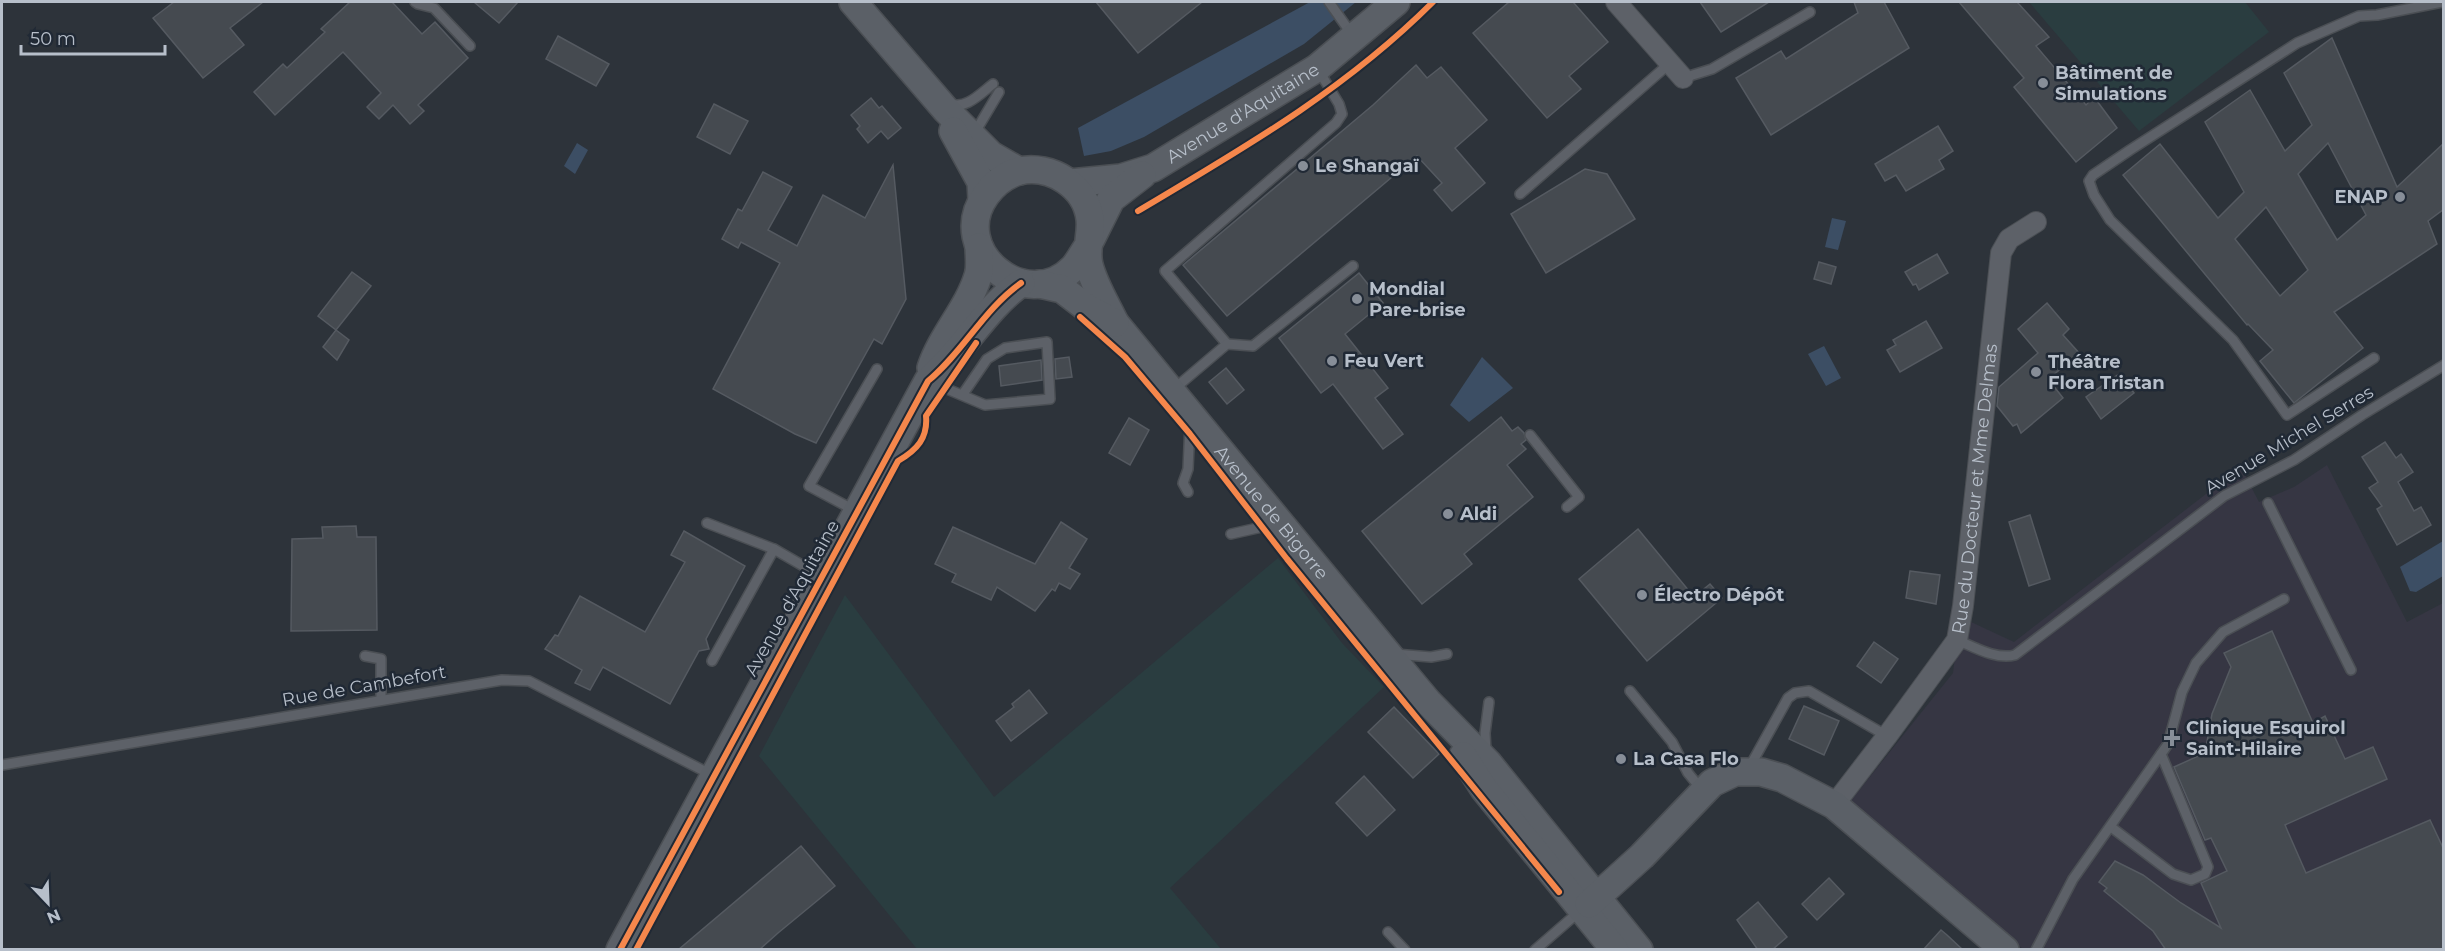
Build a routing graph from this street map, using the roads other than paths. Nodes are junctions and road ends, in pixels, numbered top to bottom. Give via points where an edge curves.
1 (415, 2) edge
2 (853, 2) edge
3 (1329, 2) edge
4 (1396, 2) edge
5 (1616, 2) edge
6 (2442, 2) edge
7 (1810, 12) dead end
8 (1354, 38) junction
9 (470, 46) dead end
10 (1670, 63) junction
11 (1317, 68) junction
12 (1683, 78) joint
13 (940, 103) junction
14 (973, 136) junction
15 (1153, 168) junction
16 (1019, 171) junction
17 (1070, 183) junction
18 (1520, 194) dead end
19 (982, 200) junction
20 (2036, 222) dead end
21 (1087, 247) junction
22 (979, 248) junction
23 (1353, 266) dead end
24 (1031, 284) junction
25 (1115, 323) junction
26 (1227, 344) junction
27 (2374, 358) dead end
28 (2444, 365) edge
29 (877, 369) dead end
30 (928, 381) junction
31 (1172, 390) junction
32 (963, 394) junction
33 (1191, 413) junction
34 (1530, 435) dead end
35 (1188, 492) dead end
36 (2268, 503) dead end
37 (1567, 507) dead end
38 (856, 512) junction
39 (1277, 520) junction
40 (707, 523) dead end
41 (1231, 534) dead end
42 (774, 549) junction
43 (821, 576) junction
44 (2284, 598) dead end
45 (1957, 640) junction
46 (1388, 654) junction
47 (1447, 654) dead end
48 (365, 656) dead end
49 (712, 662) dead end
50 (2351, 670) dead end
51 (1630, 691) dead end
52 (381, 700) junction
53 (1428, 702) junction
54 (1489, 702) dead end
55 (1887, 736) junction
56 (2162, 754) junction
57 (1488, 763) junction
58 (2, 765) edge
59 (1748, 771) junction
60 (712, 775) junction
61 (1704, 792) junction
62 (1834, 805) junction
63 (2111, 827) junction
64 (1590, 904) junction
65 (1388, 932) dead end
66 (620, 950) edge
67 (1405, 950) edge
68 (1535, 950) edge
69 (1615, 950) edge
70 (1627, 950) edge
71 (1639, 950) edge
72 (2005, 950) edge
73 (2036, 950) edge

1 - 9 lane via 434,8
2 - 13 main road
3 - 8 lane
4 - 8 main road, Avenue d'Aquitaine
5 - 10 street
6 - 27 lane via 2359,16 2297,43 2130,150 2093,175 2089,182 2110,220 2233,340 2287,415
7 - 12 lane via 1712,69
8 - 11 main road, Avenue d'Aquitaine
10 - 12 street
10 - 18 lane
11 - 15 main road, Avenue d'Aquitaine
11 - 26 lane via 1339,104 1341,114 1336,123 1165,271
13 - 14 main road
13 - 14 lane via 956,107 996,88
13 - 19 main road via 981,182
14 - 16 main road via 991,155
15 - 17 main road, Avenue d'Aquitaine via 1121,178
15 - 21 main road via 1111,199
16 - 17 main road via 1055,174
16 - 19 main road via 1004,177
17 - 21 main road via 1086,205 1090,225
19 - 22 main road via 977,216
20 - 45 street, Rue du Docteur et Mme Delmas via 2009,240 2001,253
21 - 24 main road via 1073,268 1058,279
21 - 25 main road, Avenue de Bigorre via 1089,265
22 - 24 main road via 989,264 1004,276
22 - 30 main road via 979,273 947,332
23 - 26 lane via 1253,346
24 - 25 main road, Avenue de Bigorre via 1062,289
24 - 30 main road, Avenue d'Aquitaine via 991,310
25 - 31 main road, Avenue de Bigorre
26 - 31 lane
28 - 45 lane, Avenue Michel Serres via 2294,460 2224,496 2015,655 2005,657
29 - 38 lane via 809,486
30 - 32 lane
30 - 38 main road, Avenue d'Aquitaine
31 - 33 main road, Avenue de Bigorre
32 - 32 lane via 985,405 1050,399 1047,342 996,353 987,359
33 - 35 lane via 1184,483
33 - 39 main road, Avenue de Bigorre
34 - 37 lane via 1579,497
36 - 50 lane
38 - 43 main road, Avenue d'Aquitaine
39 - 41 lane
39 - 46 main road, Avenue de Bigorre
40 - 42 lane
42 - 43 lane
42 - 49 lane
43 - 60 main road, Avenue d'Aquitaine
44 - 56 lane via 2223,632 2204,652 2182,692
45 - 55 street, Rue du Docteur et Mme Delmas
46 - 47 lane
46 - 53 main road, Avenue de Bigorre
48 - 52 lane via 381,659
51 - 61 lane via 1672,741 1688,773
52 - 58 lane, Rue de Cambefort
52 - 60 lane, Rue de Cambefort via 502,680 529,681
53 - 57 main road, Avenue de Bigorre
53 - 64 main road, Avenue de Bigorre via 1484,789 1502,811 1518,816
54 - 57 lane via 1485,733
55 - 59 lane via 1809,691 1795,693 1788,698
55 - 62 street, Rue du Docteur et Mme Delmas
56 - 63 lane
56 - 63 lane via 2208,867 2205,873 2191,880 2173,874
57 - 64 main road, Avenue de Bigorre
59 - 61 main road via 1722,777
59 - 62 main road via 1782,778
60 - 66 main road, Avenue d'Aquitaine
61 - 64 main road
62 - 72 main road
63 - 73 lane via 2073,879
64 - 68 lane
64 - 69 main road, Avenue de Bigorre
64 - 70 main road
64 - 71 main road, Avenue de Bigorre
65 - 67 lane

